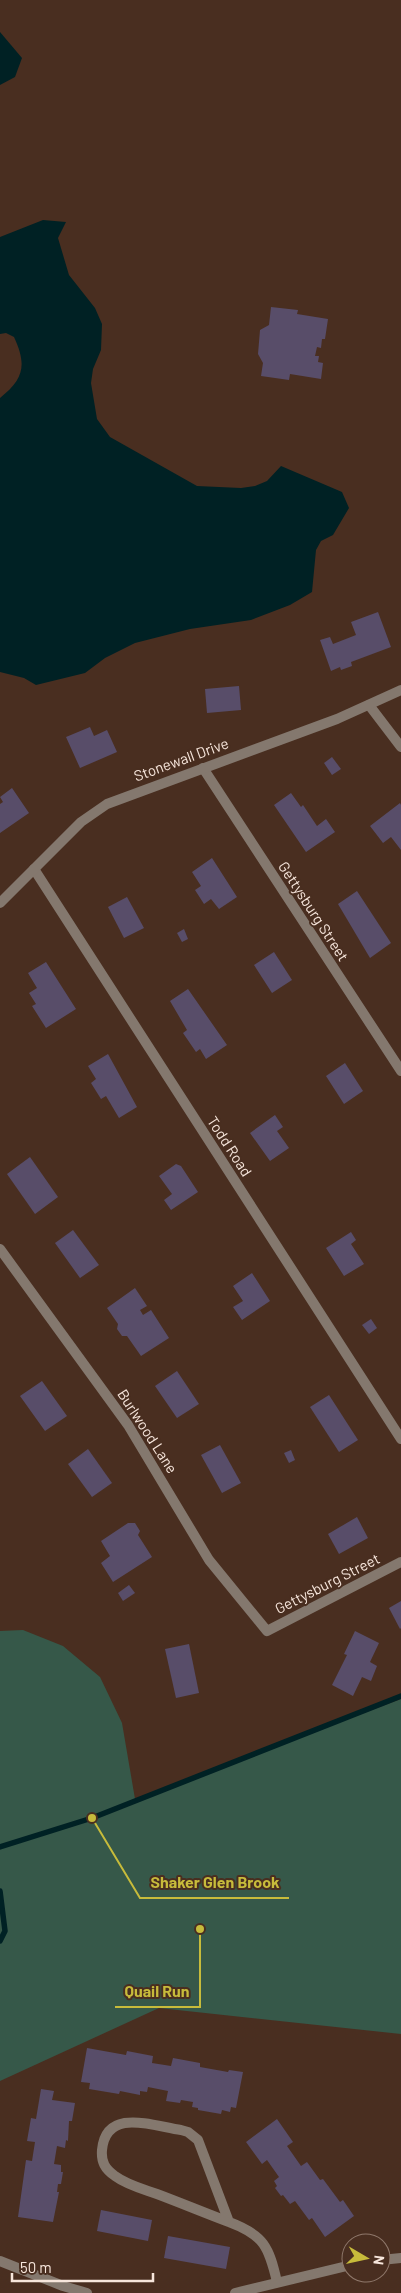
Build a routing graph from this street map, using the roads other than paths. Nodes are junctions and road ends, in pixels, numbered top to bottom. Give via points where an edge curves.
1 (401, 690) edge
2 (369, 705) junction
3 (401, 748) edge
4 (203, 768) junction
5 (34, 869) junction
6 (0, 903) edge
7 (401, 1071) edge
8 (0, 1248) edge
9 (401, 1439) edge
10 (401, 1562) edge
11 (267, 1631) joint
12 (229, 2222) junction
13 (0, 2261) edge
14 (341, 2267) edge
15 (277, 2282) junction
16 (87, 2293) edge
17 (235, 2293) edge

1 - 2 street, Stonewall Drive
2 - 3 street
2 - 4 street, Stonewall Drive
4 - 5 street, Stonewall Drive via 107,804 81,822
4 - 7 street, Gettysburg Street
5 - 6 street, Stonewall Drive
5 - 9 street, Todd Road
8 - 11 street, Burlwood Lane via 128,1425 209,1560
10 - 11 street, Gettysburg Street
12 - 12 street via 202,2145 194,2135 127,2122 115,2124 110,2129 102,2151 108,2171 124,2182
12 - 15 street via 252,2231 264,2243
13 - 16 street
14 - 15 street
15 - 17 street

